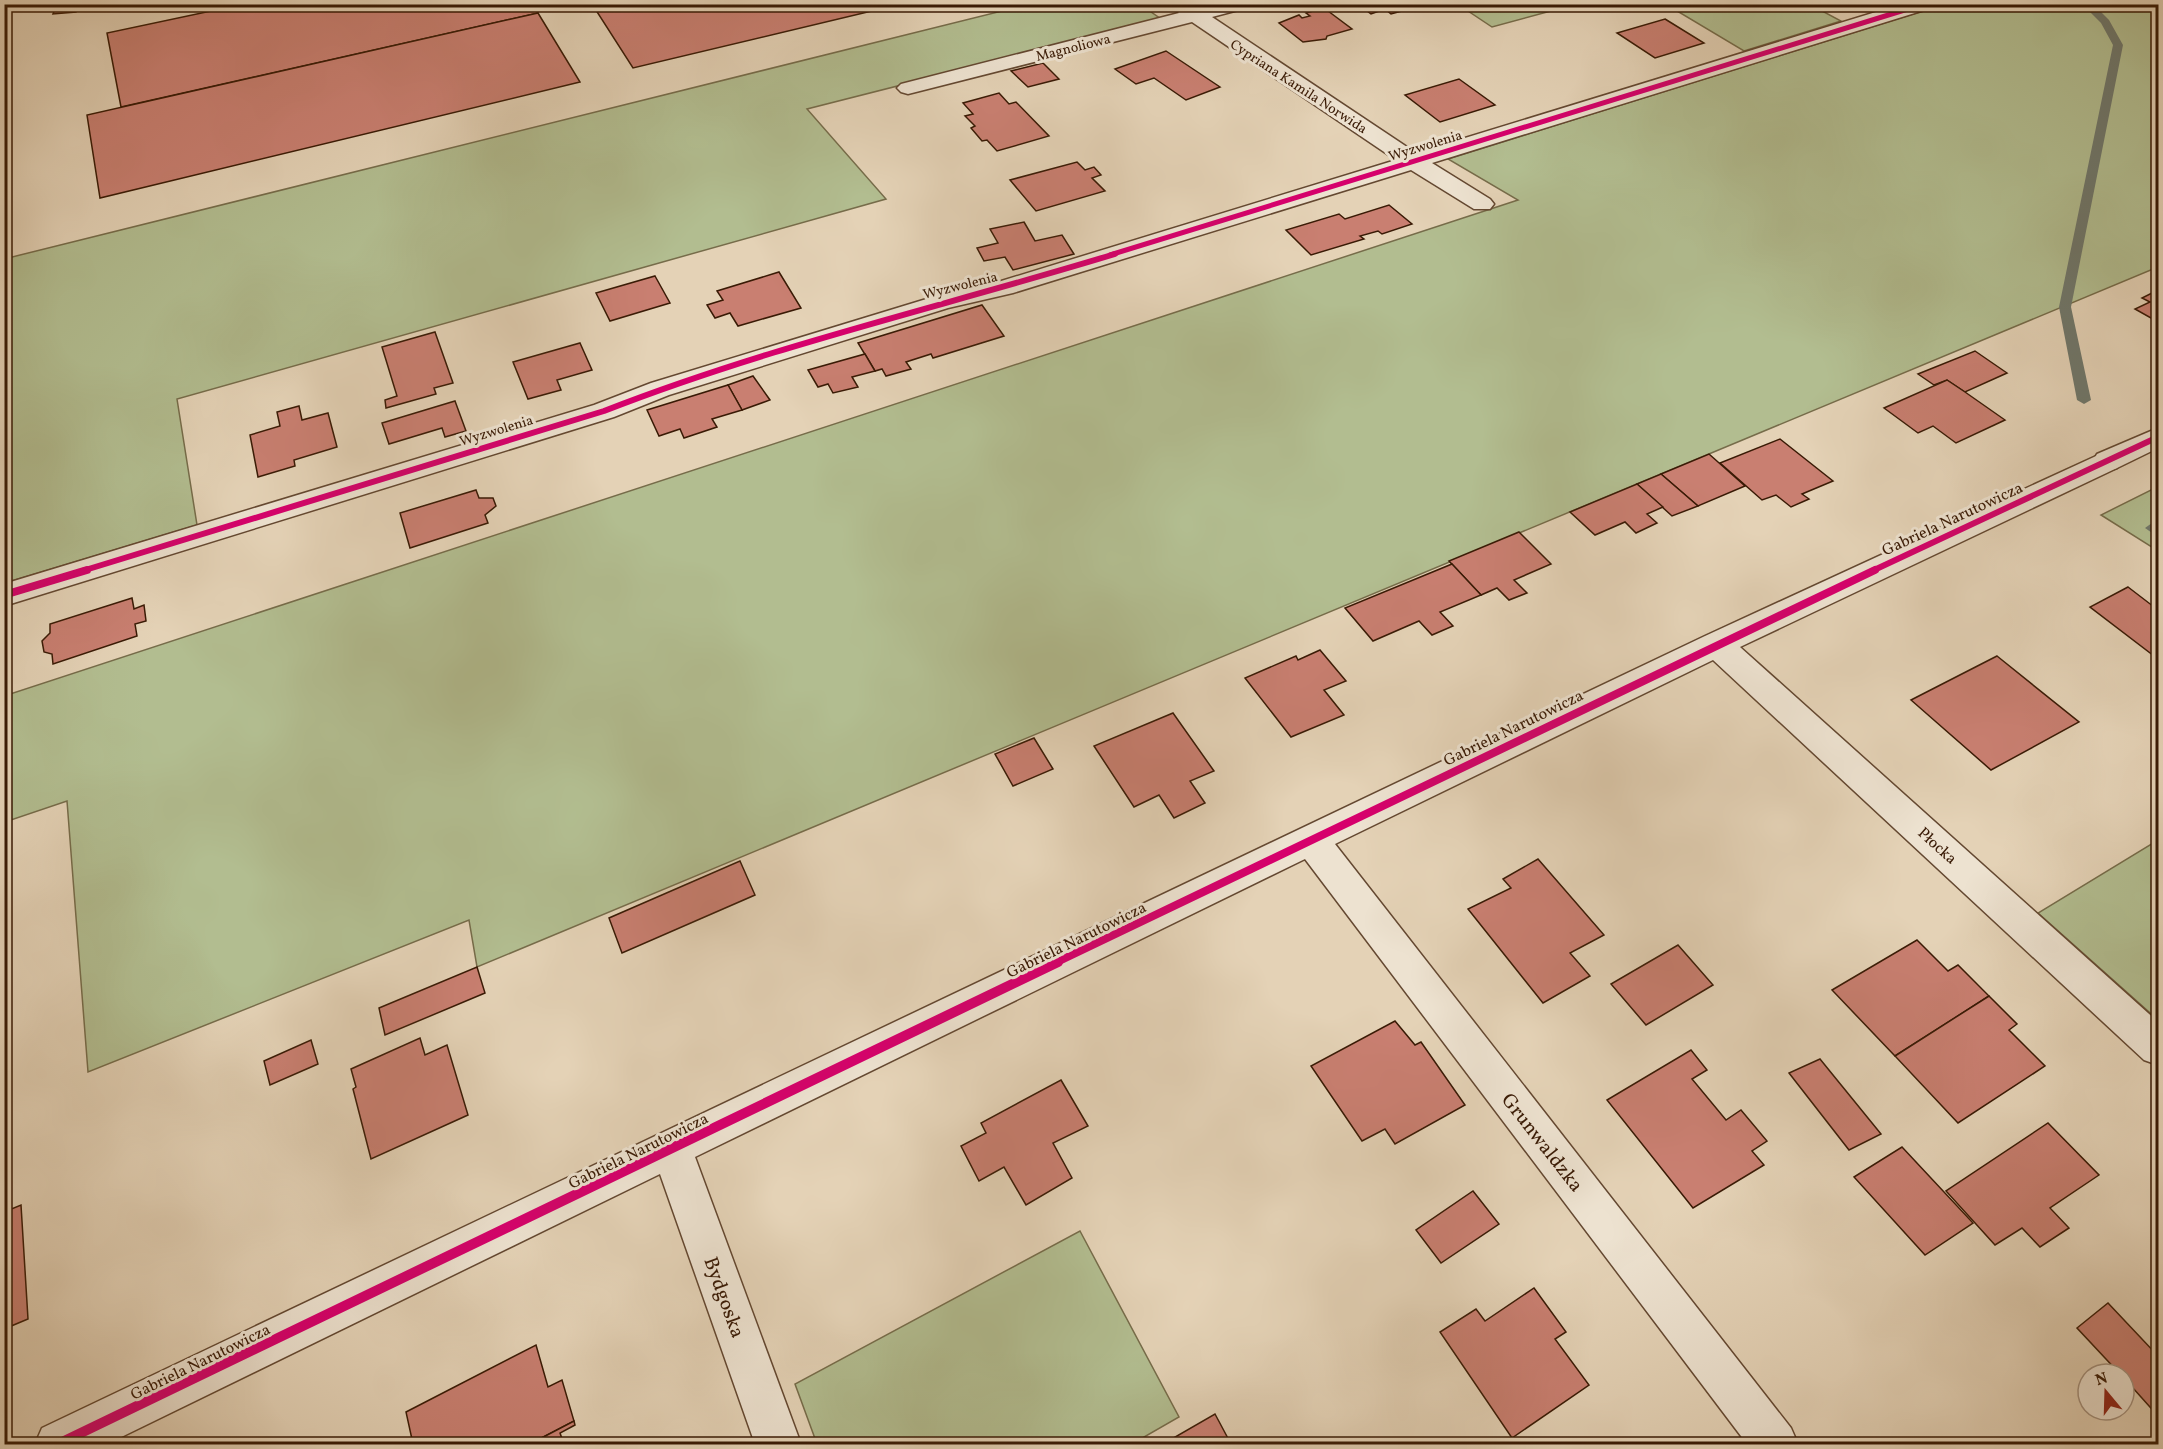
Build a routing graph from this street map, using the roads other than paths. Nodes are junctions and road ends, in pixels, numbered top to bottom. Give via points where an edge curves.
1 (1239, 4) edge
2 (1924, 4) edge
3 (1186, 10) edge
4 (908, 88) dead end
5 (1414, 162) junction
6 (1482, 204) dead end
7 (2158, 436) edge
8 (4, 595) edge
9 (1716, 644) junction
10 (1311, 840) junction
11 (2158, 1047) edge
12 (672, 1149) junction
13 (58, 1444) edge
14 (778, 1444) edge
15 (1775, 1444) edge

1 - 3 street, Magnoliowa
2 - 5 street, Wyzwolenia
3 - 4 street, Magnoliowa
3 - 5 street, Cypriana Kamila Norwida
5 - 6 street, Cypriana Kamila Norwida
5 - 8 street, Wyzwolenia via 660,389 604,411
7 - 9 street, Gabriela Narutowicza
9 - 10 street, Gabriela Narutowicza
9 - 11 street, Płocka
10 - 12 street, Gabriela Narutowicza
10 - 15 street, Grunwaldzka
12 - 13 street, Gabriela Narutowicza
12 - 14 street, Bydgoska

